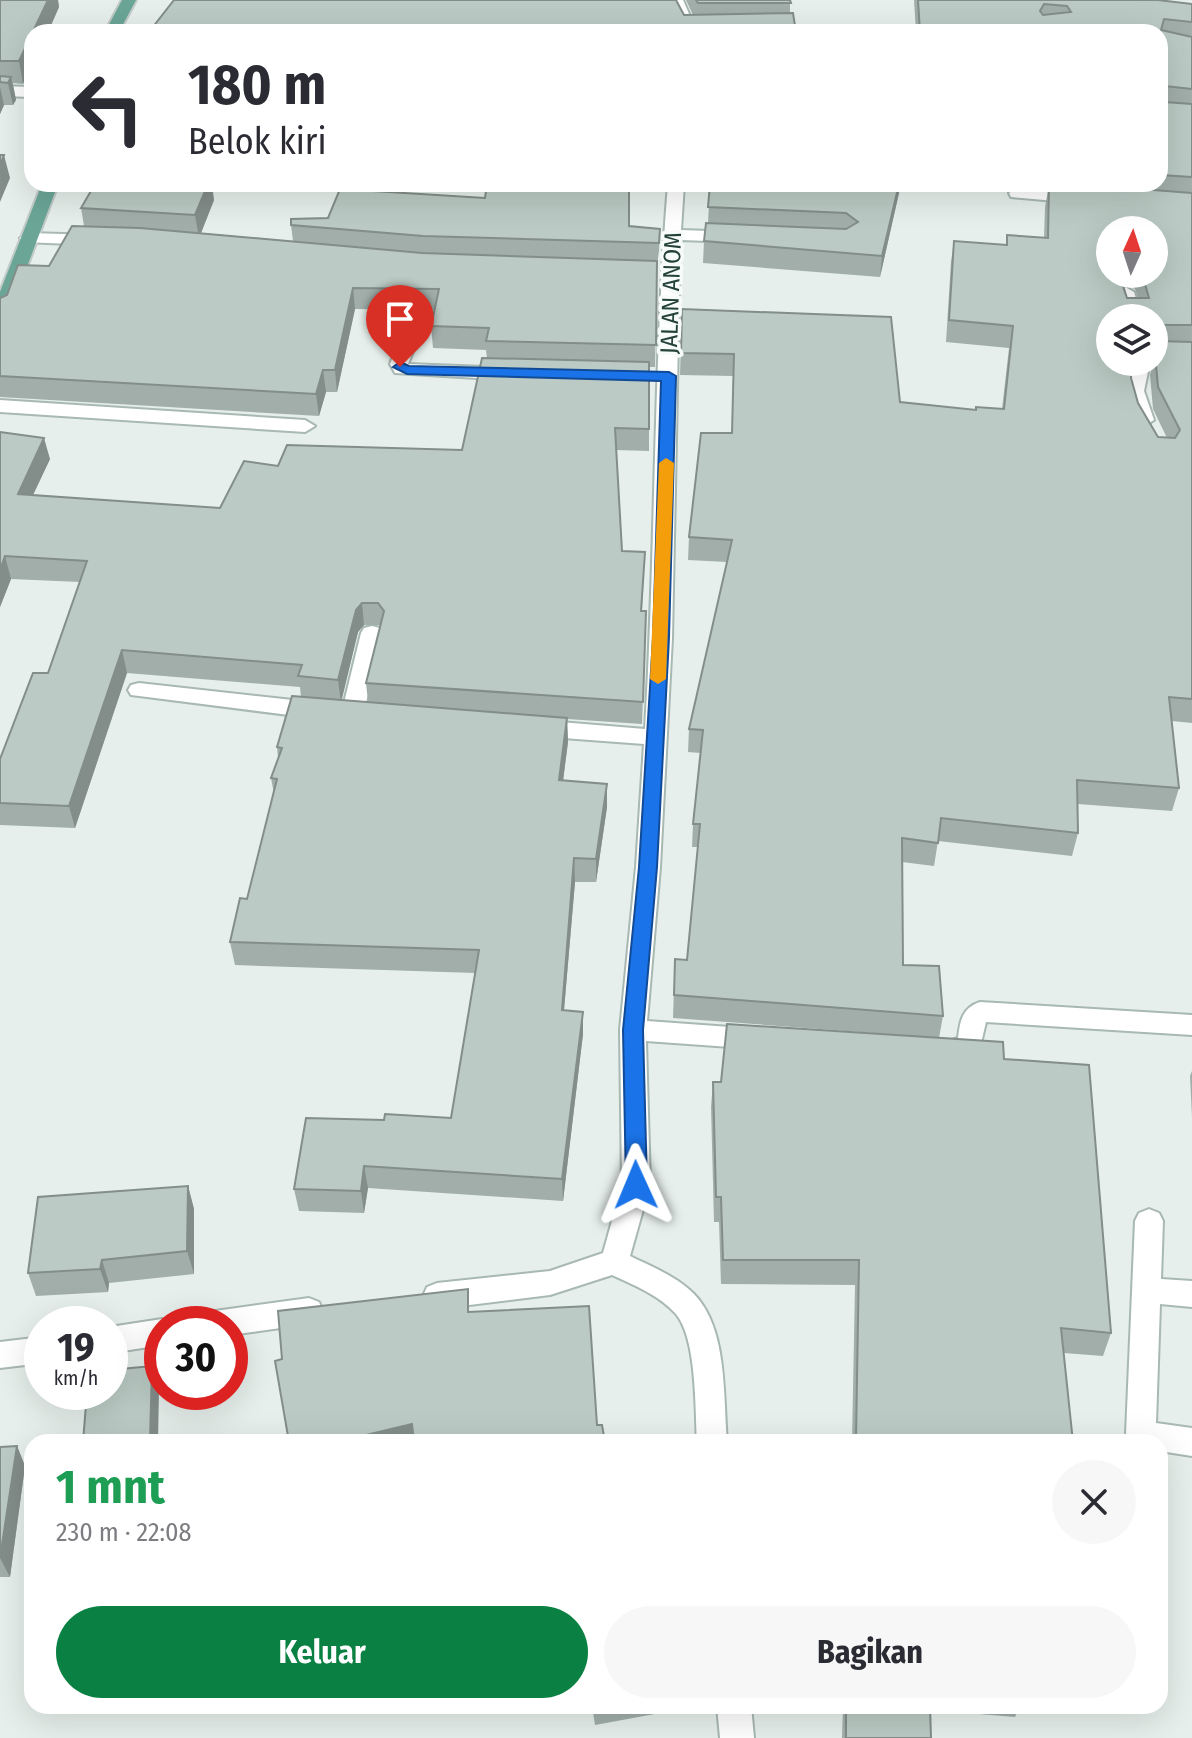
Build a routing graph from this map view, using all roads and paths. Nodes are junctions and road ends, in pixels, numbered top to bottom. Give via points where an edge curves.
1 (129, 0) edge
2 (676, 0) edge
3 (116, 24) edge
4 (691, 24) edge
5 (0, 91) edge
6 (24, 92) edge
7 (47, 192) edge
8 (675, 192) edge
9 (1017, 193) dead end
10 (1091, 199) edge
11 (672, 235) junction
12 (29, 238) junction
13 (750, 238) edge
14 (115, 241) edge
15 (1125, 292) edge
16 (1129, 304) edge
17 (0, 315) edge
18 (418, 316) dead end
19 (526, 374) edge
20 (1135, 376) edge
21 (0, 406) edge
22 (305, 426) dead end
23 (1151, 433) edge
24 (372, 633) dead end
25 (139, 690) dead end
26 (510, 727) edge
27 (654, 737) junction
28 (1192, 1025) edge
29 (633, 1030) junction
30 (775, 1040) edge
31 (918, 1050) edge
32 (1149, 1221) dead end
33 (614, 1262) junction
34 (1146, 1290) junction
35 (1192, 1294) edge
36 (410, 1299) edge
37 (331, 1309) edge
38 (248, 1320) edge
39 (24, 1352) edge
40 (0, 1355) edge
41 (711, 1434) edge
42 (1141, 1434) edge
43 (1168, 1440) edge
44 (1192, 1442) edge
45 (735, 1714) edge
46 (737, 1738) edge

1 - 3 main road
2 - 4 street
5 - 6 street
7 - 12 main road
8 - 11 street, JALAN ANOM
9 - 10 street
11 - 13 street
11 - 27 street, JALAN ANOM via 658,274 661,638
12 - 14 street
12 - 17 main road
15 - 16 street
18 - 19 street via 399,364 402,369
20 - 23 street via 1134,395
21 - 22 street
24 - 25 street via 360,716
26 - 27 street
27 - 29 street, JALAN ANOM
28 - 31 street via 980,1012 973,1020 970,1045 950,1052
29 - 30 street
29 - 33 street, JALAN ANOM via 636,1185
32 - 34 street
33 - 36 street via 550,1283
33 - 41 street via 668,1291 692,1313 702,1345
34 - 35 street
34 - 42 street
37 - 38 street
39 - 40 street
43 - 44 street
45 - 46 street

